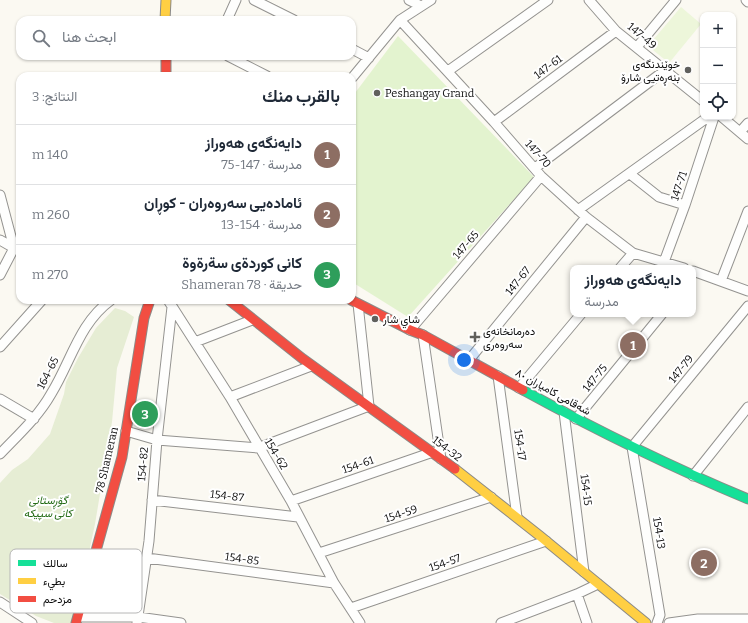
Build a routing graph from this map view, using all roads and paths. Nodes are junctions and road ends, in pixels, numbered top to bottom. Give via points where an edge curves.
1 (166, 0) edge
2 (236, 0) edge
3 (254, 0) edge
4 (409, 0) edge
5 (431, 0) edge
6 (548, 0) edge
7 (589, 0) edge
8 (676, 0) edge
9 (421, 6) junction
10 (165, 16) edge
11 (229, 16) edge
12 (286, 16) edge
13 (400, 20) junction
14 (616, 31) junction
15 (637, 48) junction
16 (356, 51) edge
17 (369, 58) junction
18 (166, 60) edge
19 (236, 60) edge
20 (448, 71) junction
21 (664, 71) junction
22 (166, 72) edge
23 (259, 72) edge
24 (356, 73) edge
25 (700, 100) edge
26 (704, 120) edge
27 (713, 120) edge
28 (726, 120) edge
29 (494, 122) junction
30 (748, 123) edge
31 (740, 132) junction
32 (748, 139) edge
33 (535, 168) junction
34 (630, 174) junction
35 (541, 176) junction
36 (0, 195) edge
37 (685, 205) junction
38 (578, 210) junction
39 (748, 211) edge
40 (586, 217) junction
41 (0, 240) edge
42 (14, 248) junction
43 (633, 253) junction
44 (664, 262) junction
45 (623, 265) edge
46 (674, 265) edge
47 (696, 274) edge
48 (0, 275) edge
49 (721, 281) junction
50 (748, 291) edge
51 (356, 303) edge
52 (38, 304) edge
53 (105, 304) edge
54 (149, 304) edge
55 (170, 304) edge
56 (171, 304) edge
57 (234, 304) edge
58 (354, 304) edge
59 (748, 306) edge
60 (579, 317) edge
61 (660, 317) edge
62 (252, 320) junction
63 (410, 330) junction
64 (423, 335) junction
65 (195, 342) junction
66 (0, 347) edge
67 (469, 360) junction
68 (311, 366) junction
69 (498, 376) junction
70 (520, 388) junction
71 (230, 397) junction
72 (0, 399) edge
73 (369, 406) junction
74 (748, 407) edge
75 (564, 412) junction
76 (34, 419) junction
77 (576, 419) junction
78 (126, 431) junction
79 (157, 440) junction
80 (632, 447) junction
81 (258, 448) junction
82 (2, 450) edge
83 (433, 452) junction
84 (441, 459) junction
85 (693, 476) junction
86 (491, 497) junction
87 (748, 499) edge
88 (152, 500) junction
89 (291, 501) junction
90 (298, 517) junction
91 (517, 517) junction
92 (546, 541) junction
93 (97, 549) edge
94 (319, 553) junction
95 (147, 558) junction
96 (584, 572) junction
97 (334, 583) junction
98 (598, 584) junction
99 (142, 592) edge
100 (577, 594) junction
101 (0, 602) edge
102 (351, 608) junction
103 (10, 609) edge
104 (17, 613) edge
105 (748, 619) edge
106 (78, 620) edge
107 (138, 620) edge
108 (701, 621) edge
109 (32, 623) edge
110 (181, 623) edge
111 (360, 623) edge
112 (502, 623) edge
113 (587, 623) edge
114 (646, 623) edge
115 (657, 623) edge
116 (668, 623) edge

1 - 10 street
2 - 11 street
3 - 12 street
4 - 9 street
5 - 9 street
6 - 20 street
7 - 14 street, 147-49
8 - 15 street
9 - 13 street
13 - 17 street
13 - 20 street, 147-70
14 - 15 street, 147-49
14 - 29 street, 147-61
15 - 21 street, 147-49
16 - 17 street
17 - 24 street
18 - 22 street
19 - 23 street
20 - 29 street, 147-70
21 - 25 street, 147-49
21 - 33 street
26 - 34 street
27 - 37 street, 147-71
28 - 31 street
29 - 33 street, 147-70
30 - 31 street
31 - 32 street
33 - 35 street, 147-70
34 - 37 street via 660,197
34 - 38 street
35 - 38 street, 147-70
35 - 63 street, 147-65
36 - 42 street
37 - 44 street, 147-71
38 - 40 street, 147-70
39 - 49 street
40 - 43 street, 147-70
40 - 67 street, 147-67
41 - 42 street
42 - 48 street
43 - 44 street, 147-70
43 - 45 street
44 - 46 street, 147-70
47 - 49 street
49 - 50 street
51 - 63 street, شەقامی کامیاران ٨٠
52 - 66 street
53 - 76 street, 164-65 via 81,333 51,395
54 - 78 street, 78 Shameran via 144,318
55 - 79 street, 154-82
56 - 65 street, 154-62
57 - 62 street, 154-32
58 - 73 street
59 - 80 street, 147-79
60 - 70 street
61 - 77 street, 147-75
62 - 65 street
62 - 68 street, 154-32
63 - 64 street, شەقامی کامیاران ٨٠
64 - 67 street, شەقامی کامیاران ٨٠
64 - 84 street
65 - 71 street, 154-62
67 - 69 street, شەقامی کامیاران ٨٠
68 - 71 street
68 - 73 street, 154-32
69 - 70 street, شەقامی کامیاران ٨٠
69 - 91 street, 154-17
70 - 75 street, شەقامی کامیاران ٨٠
71 - 81 street, 154-62
72 - 76 street
73 - 81 street
73 - 83 street, 154-32
74 - 85 street
75 - 77 street, شەقامی کامیاران ٨٠
75 - 96 street, 154-15
76 - 82 street, 164-65
77 - 80 street, شەقامی کامیاران ٨٠
78 - 79 street
78 - 93 street, 78 Shameran via 122,457
79 - 81 street
79 - 88 street, 154-82
80 - 85 street, شەقامی کامیاران ٨٠
80 - 115 street, 154-13 via 660,615
81 - 89 street, 154-62
83 - 84 street, 154-32
83 - 89 street, 154-61
84 - 86 street, 154-32
85 - 87 street, شەقامی کامیاران ٨٠
86 - 91 street, 154-32
86 - 94 street, 154-59
88 - 90 street, 154-87
88 - 95 street, 154-82
89 - 90 street, 154-62
90 - 94 street, 154-62
91 - 92 street, 154-32
92 - 96 street, 154-32
92 - 102 street, 154-57
94 - 97 street, 154-62
95 - 97 street, 154-85
95 - 99 street, 154-82
96 - 98 street, 154-32
97 - 102 street, 154-62
98 - 100 street
98 - 114 street, 154-32
100 - 112 street
100 - 113 street
101 - 103 street
102 - 111 street, 154-62
104 - 109 street
105 - 108 street
106 - 107 street
107 - 110 street
108 - 116 street

